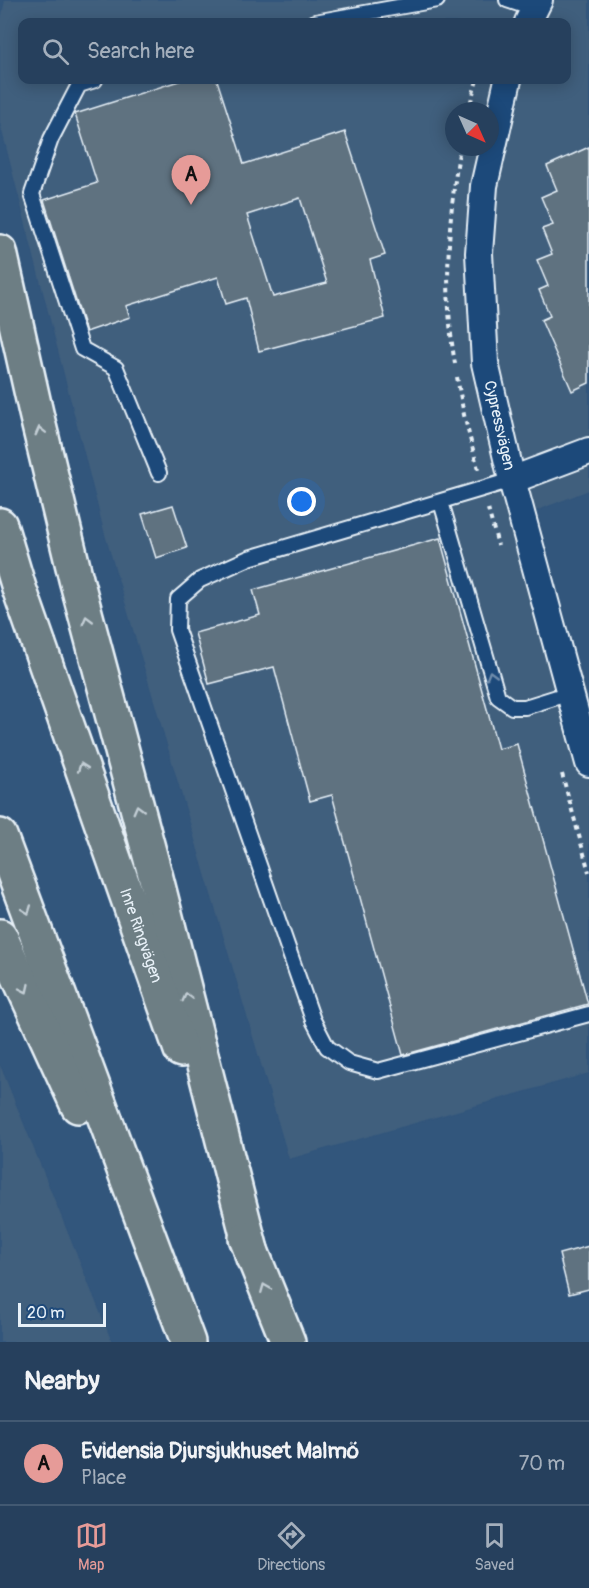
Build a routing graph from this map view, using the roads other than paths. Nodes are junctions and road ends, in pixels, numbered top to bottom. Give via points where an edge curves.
1 (437, 0) edge
2 (507, 0) edge
3 (534, 10) edge
4 (337, 18) edge
5 (82, 84) edge
6 (507, 84) edge
7 (0, 252) edge
8 (589, 451) edge
9 (159, 473) dead end
10 (512, 480) junction
11 (441, 502) junction
12 (0, 525) edge
13 (570, 693) junction
14 (589, 763) edge
15 (0, 836) edge
16 (0, 936) edge
17 (589, 1014) edge
18 (253, 1258) junction
19 (187, 1342) edge
20 (288, 1342) edge

1 - 4 lane
2 - 3 lane
5 - 9 lane via 51,139 32,194 82,349 116,368
6 - 10 street, Cypressvägen via 484,186 479,253 485,363
18 -> 7 highway via 76,579
8 - 10 street
10 - 11 lane
10 - 13 street, Cypressvägen
13 -> 11 lane via 525,707 512,707 498,697
11 - 17 lane via 249,558 200,580 178,599 177,630 313,1020 327,1047 349,1063 378,1071
18 -> 12 highway, Inre Ringvägen
13 - 14 street, Cypressvägen
15 -> 19 highway
16 -> 19 highway
20 -> 18 highway, Inre Ringvägen

